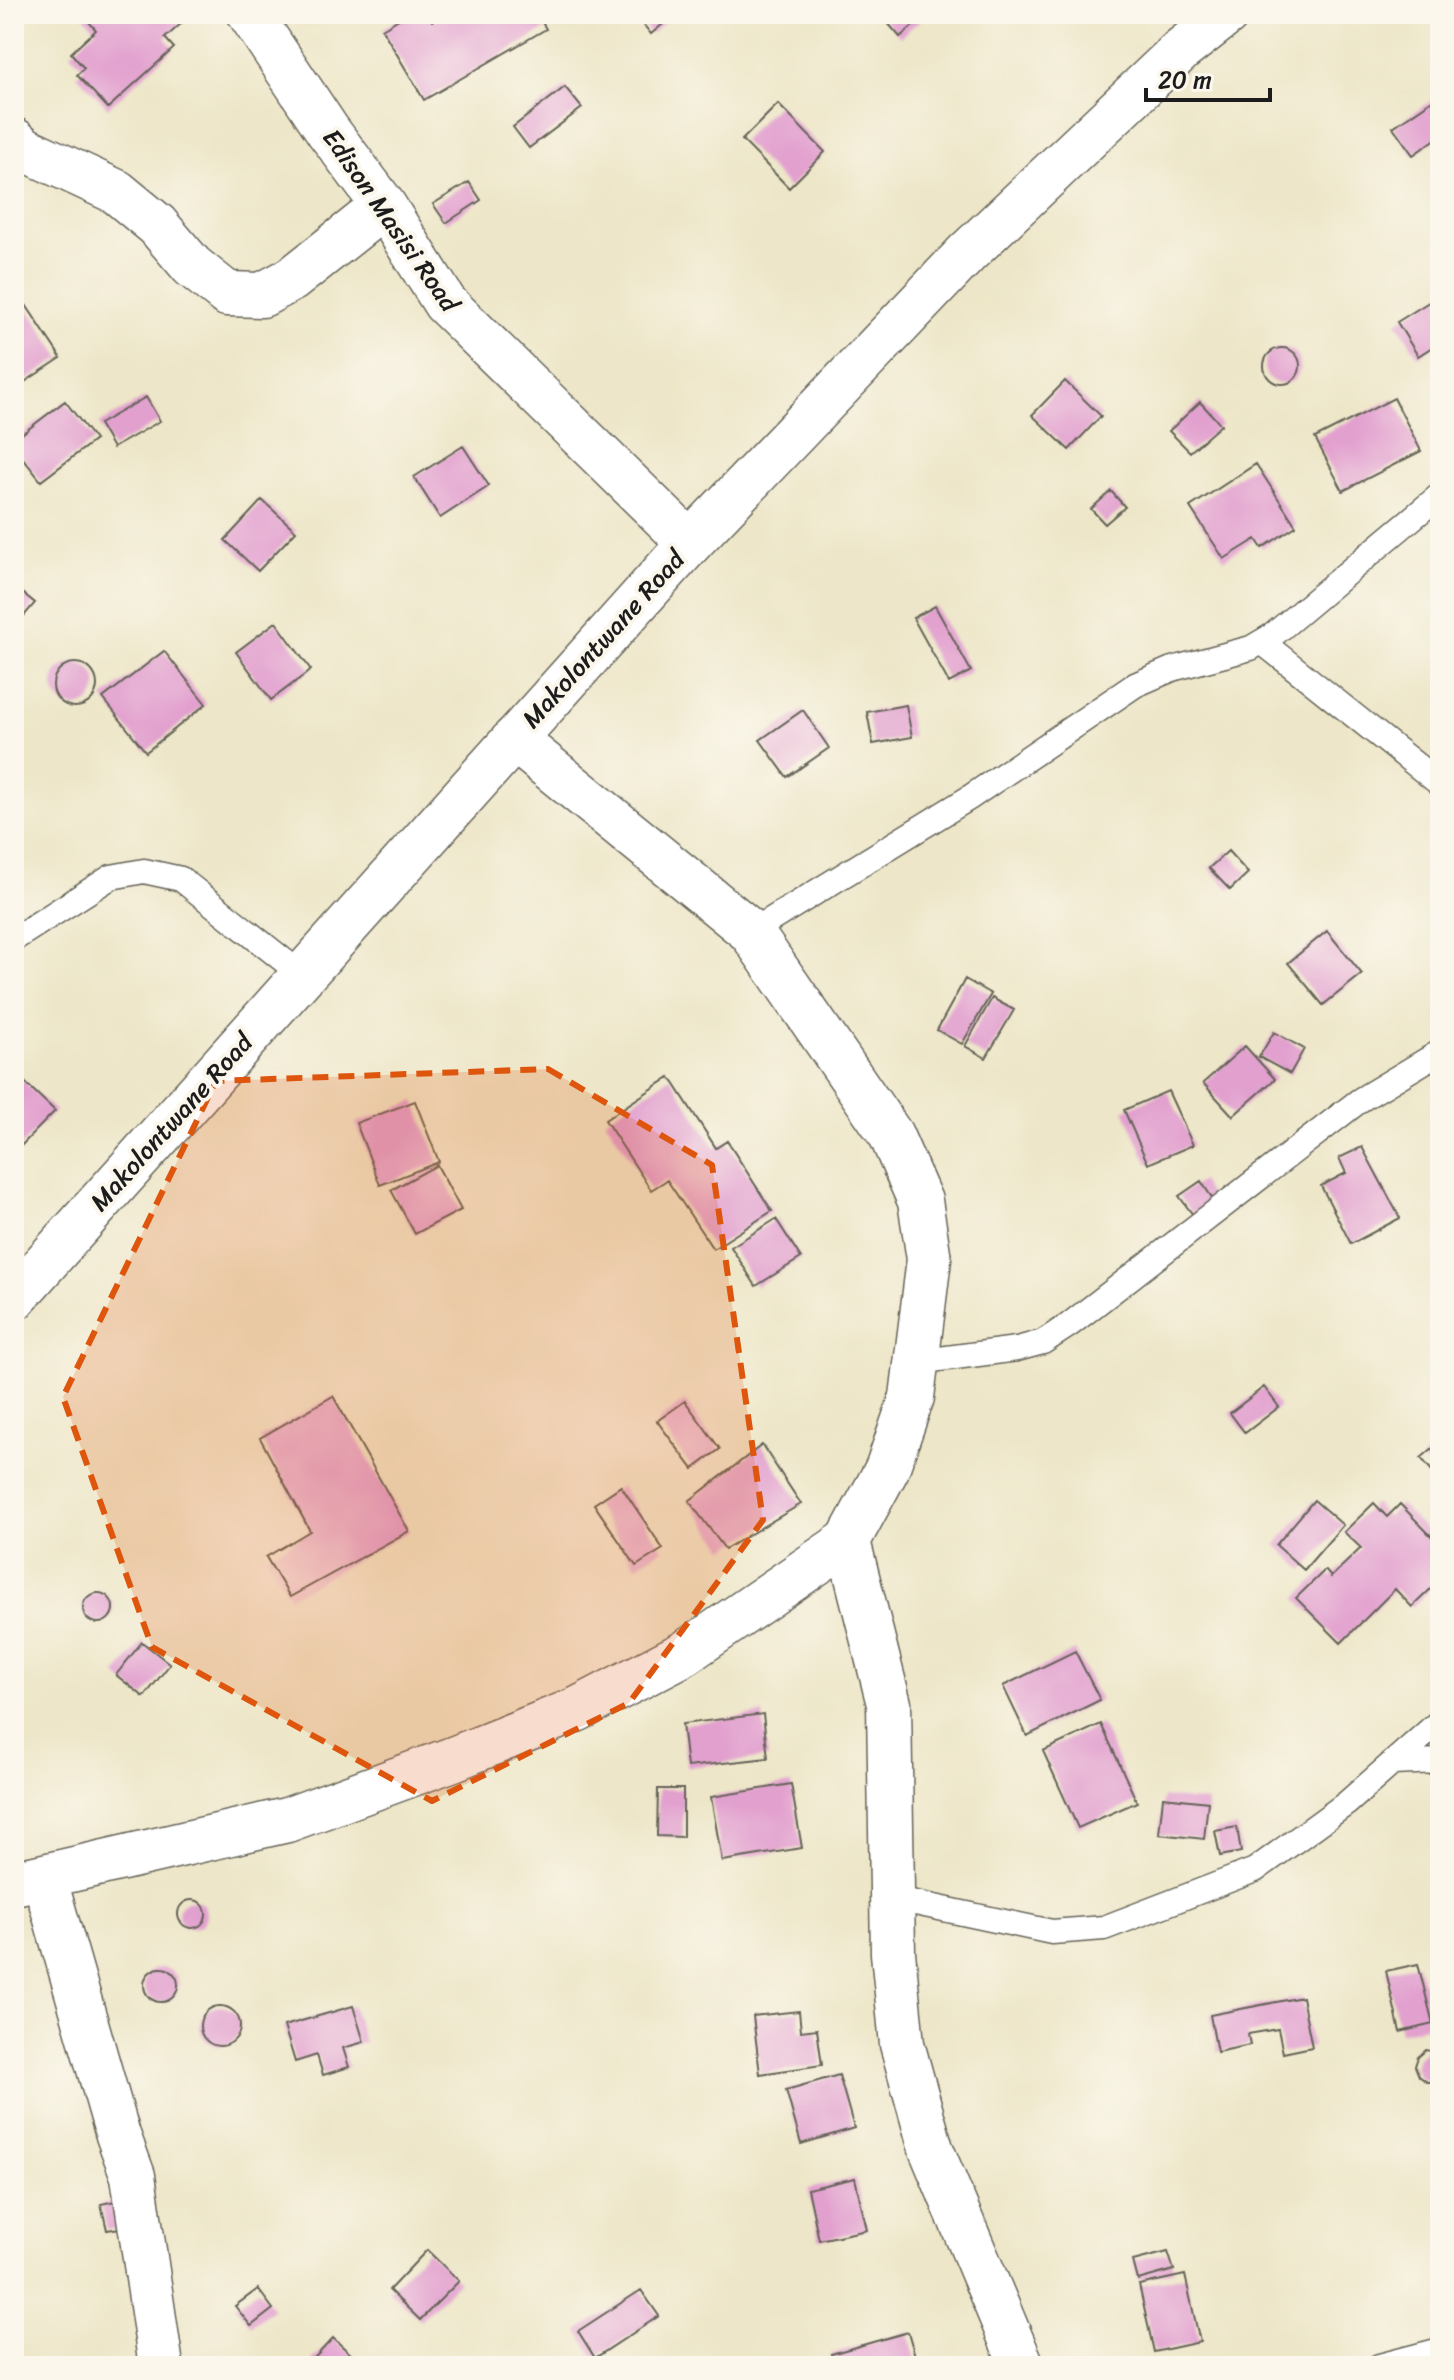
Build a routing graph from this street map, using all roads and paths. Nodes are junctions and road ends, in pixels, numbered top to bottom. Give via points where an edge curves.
1 (250, 14) edge
2 (1227, 14) edge
3 (18, 149) edge
4 (384, 206) junction
5 (1440, 495) edge
6 (690, 543) junction
7 (1262, 642) junction
8 (514, 739) junction
9 (1440, 784) edge
10 (751, 932) junction
11 (14, 939) edge
12 (302, 975) junction
13 (1440, 1052) edge
14 (14, 1298) edge
15 (916, 1362) junction
16 (848, 1541) junction
17 (1440, 1721) edge
18 (1440, 1761) edge
19 (1392, 1763) junction
20 (29, 1880) edge
21 (892, 1898) junction
22 (1440, 2350) edge
23 (161, 2366) edge
24 (1022, 2366) edge
25 (1379, 2366) edge

1 - 4 street, Edison Masisi Road
2 - 6 street, Makolontwane Road via 1181,50 967,253
3 - 4 street via 117,192 227,294 262,295 292,279
4 - 6 street, Edison Masisi Road via 445,303
5 - 7 lane
6 - 8 street, Makolontwane Road
7 - 9 lane
7 - 10 lane via 1135,685 969,798
8 - 10 street
8 - 12 street, Makolontwane Road
10 - 15 street via 891,1135 920,1201 929,1259
11 - 12 lane via 111,877 144,871 181,879
12 - 14 street, Makolontwane Road
13 - 15 lane via 1360,1100 1043,1342
15 - 16 street via 912,1397 887,1469
16 - 20 street via 685,1653 578,1709 287,1820
16 - 21 street via 889,1704
17 - 19 lane
18 - 19 lane
19 - 21 lane via 1255,1870 1104,1928 1052,1932
20 - 23 street via 133,2176
21 - 24 street via 902,2044 910,2074 931,2149
22 - 25 lane

